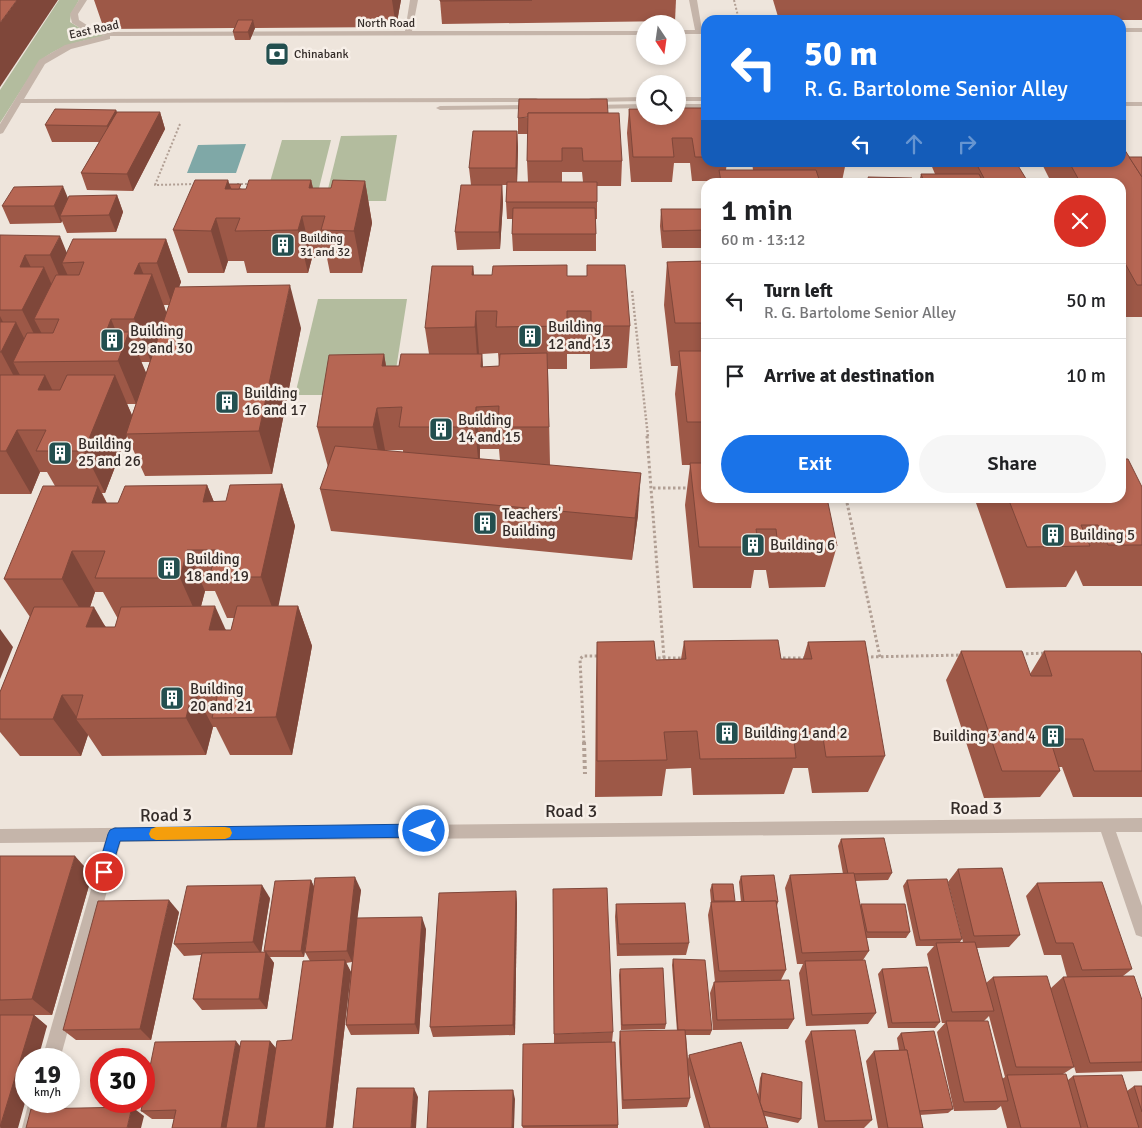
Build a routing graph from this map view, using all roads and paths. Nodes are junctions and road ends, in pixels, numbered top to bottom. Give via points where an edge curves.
1 (82, 0) edge
2 (414, 0) edge
3 (693, 0) edge
4 (734, 0) edge
5 (738, 15) edge
6 (701, 28) edge
7 (1126, 30) edge
8 (1142, 30) edge
9 (686, 32) edge
10 (701, 32) edge
11 (636, 33) edge
12 (408, 34) junction
13 (127, 35) junction
14 (636, 99) edge
15 (686, 99) edge
16 (701, 99) edge
17 (586, 100) edge
18 (18, 101) junction
19 (1126, 104) edge
20 (1142, 104) edge
21 (636, 106) edge
22 (686, 106) edge
23 (701, 106) edge
24 (577, 107) edge
25 (440, 108) dead end
26 (180, 124) dead end
27 (0, 131) edge
28 (202, 184) edge
29 (231, 184) edge
30 (259, 184) edge
31 (632, 291) dead end
32 (653, 488) junction
33 (697, 488) edge
34 (847, 503) edge
35 (1055, 653) edge
36 (1016, 654) edge
37 (967, 655) edge
38 (601, 656) edge
39 (860, 657) edge
40 (880, 657) junction
41 (646, 658) edge
42 (664, 658) junction
43 (693, 658) edge
44 (772, 658) edge
45 (811, 658) edge
46 (585, 774) dead end
47 (1142, 825) edge
48 (1106, 826) junction
49 (115, 834) junction
50 (0, 836) edge
51 (1142, 929) edge
52 (54, 1048) edge
53 (35, 1113) edge
54 (31, 1128) edge

1 - 13 street, East Road via 74,14 78,25 98,33
2 - 12 street
3 - 6 street
4 - 5 path
7 - 8 street
9 - 10 street
11 - 12 street, North Road
12 - 13 street, North Road via 184,38
13 - 18 street, East Road via 80,44 50,56 42,62
14 - 17 street
15 - 16 street
18 - 25 street via 547,103
18 - 27 street, East Road
19 - 20 street
21 - 24 street
22 - 23 street
26 - 28 path via 155,185
29 - 30 path
31 - 32 path
32 - 33 path
32 - 42 path
34 - 40 path
35 - 36 path
37 - 40 path
38 - 46 path via 583,656 580,659
39 - 40 path
41 - 42 path
42 - 43 path
44 - 45 path
47 - 48 street, Road 3
48 - 49 street, Road 3
48 - 51 street
49 - 50 street, Road 3
49 - 52 street
53 - 54 street

